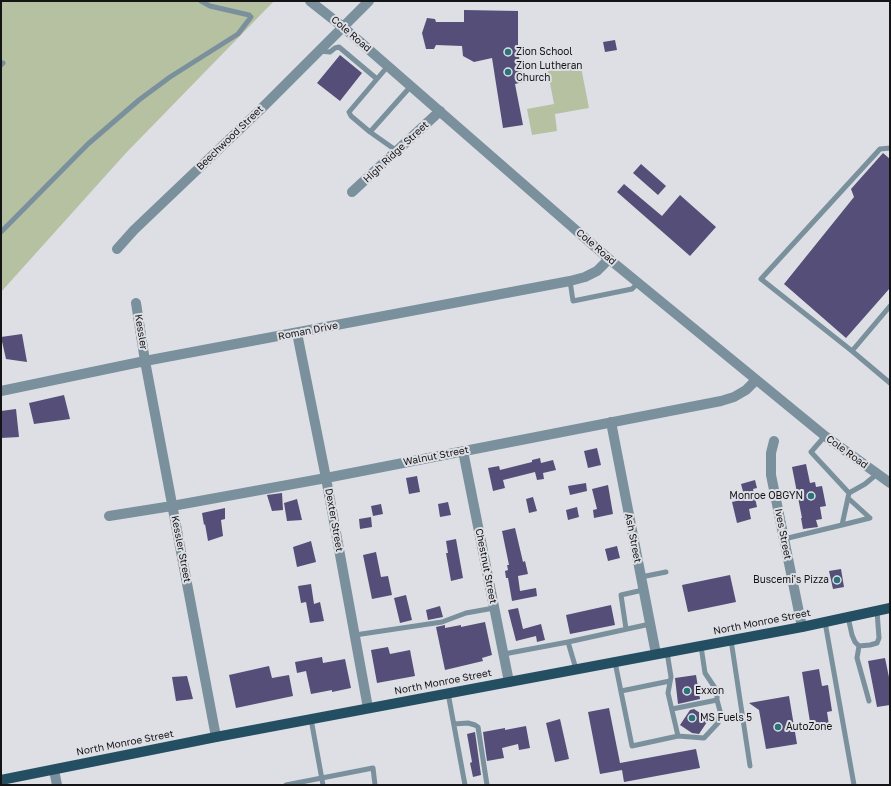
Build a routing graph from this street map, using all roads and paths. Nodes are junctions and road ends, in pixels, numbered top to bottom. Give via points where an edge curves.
1 (201, 1) edge
2 (310, 1) edge
3 (369, 1) edge
4 (343, 27) junction
5 (319, 51) junction
6 (388, 66) junction
7 (377, 79) junction
8 (411, 86) junction
9 (440, 111) junction
10 (370, 132) junction
11 (890, 148) edge
12 (397, 151) junction
13 (352, 192) dead end
14 (1, 232) edge
15 (117, 249) dead end
16 (609, 259) junction
17 (570, 281) junction
18 (638, 283) junction
19 (136, 303) dead end
20 (890, 306) edge
21 (297, 333) junction
22 (852, 351) junction
23 (145, 362) junction
24 (756, 380) junction
25 (890, 382) edge
26 (1, 391) edge
27 (611, 422) junction
28 (825, 436) junction
29 (774, 441) dead end
30 (463, 451) junction
31 (877, 474) junction
32 (326, 478) junction
33 (889, 482) edge
34 (848, 495) junction
35 (172, 506) junction
36 (109, 516) dead end
37 (842, 525) junction
38 (784, 539) junction
39 (666, 572) dead end
40 (641, 577) junction
41 (643, 590) junction
42 (494, 608) junction
43 (890, 608) edge
44 (877, 611) junction
45 (848, 617) junction
46 (825, 622) junction
47 (650, 624) junction
48 (802, 627) junction
49 (626, 629) junction
50 (355, 635) junction
51 (731, 640) junction
52 (568, 642) junction
53 (701, 646) junction
54 (859, 646) junction
55 (667, 652) junction
56 (504, 654) junction
57 (656, 654) junction
58 (615, 662) junction
59 (576, 669) junction
60 (670, 681) junction
61 (509, 682) junction
62 (621, 691) junction
63 (448, 693) junction
64 (717, 700) junction
65 (868, 701) dead end
66 (368, 708) junction
67 (672, 709) junction
68 (311, 719) junction
69 (454, 724) junction
70 (678, 736) junction
71 (216, 737) junction
72 (750, 766) dead end
73 (54, 770) junction
74 (322, 778) junction
75 (1, 780) edge
76 (57, 785) edge
77 (286, 785) edge
78 (323, 785) edge
79 (375, 785) edge
80 (465, 785) edge
81 (487, 785) edge
82 (854, 785) edge

1 - 14 lane via 210,6 249,14 251,17 238,34 170,76 139,100 88,144
2 - 4 street, Cole Road
3 - 4 street, Beechwood Street
4 - 5 street, Beechwood Street
4 - 6 street, Cole Road
5 - 7 lane via 330,52 339,47
5 - 15 street, Beechwood Street
6 - 7 lane
6 - 8 street, Cole Road
7 - 10 lane via 349,112 350,116
8 - 9 street, Cole Road
8 - 10 lane
9 - 12 street, High Ridge Street
9 - 16 street, Cole Road
10 - 12 lane
11 - 22 lane via 880,149 760,279
12 - 13 street, High Ridge Street
16 - 17 street, Roman Drive via 596,271
16 - 18 street, Cole Road
17 - 18 lane via 573,300 632,289
17 - 21 street, Roman Drive
18 - 24 street, Cole Road
19 - 23 street, Kessler
20 - 22 lane
21 - 23 street, Roman Drive
21 - 32 street, Dexter Street
22 - 25 lane
23 - 26 street, Roman Drive
23 - 35 street, Kessler Street
24 - 27 street, Walnut Street via 746,390 721,401
24 - 28 street, Cole Road
27 - 30 street, Walnut Street
27 - 40 street, Ash Street
28 - 31 street, Cole Road
28 - 34 lane via 811,452
29 - 38 street, Ives Street via 771,475
30 - 32 street, Walnut Street
30 - 42 street, Chestnut Street
31 - 33 street, Cole Road
31 - 34 lane
32 - 35 street, Walnut Street
32 - 50 street, Dexter Street
34 - 37 lane
34 - 37 lane via 870,518
35 - 36 street, Walnut Street
35 - 71 street, Kessler Street
37 - 38 lane
38 - 48 street, Ives Street
39 - 40 lane
40 - 41 street, Ash Street
41 - 47 street, Ash Street
41 - 49 lane via 621,595
42 - 50 lane via 466,613 442,622
42 - 56 street, Chestnut Street
43 - 44 main road, North Monroe Street
44 - 45 main road, North Monroe Street
44 - 54 lane via 879,638 876,643
45 - 46 main road, North Monroe Street
45 - 54 lane via 852,635
46 - 48 main road, North Monroe Street
46 - 82 lane
47 - 49 lane
47 - 57 street, Ash Street
48 - 51 main road, North Monroe Street
49 - 52 lane
50 - 66 street, Dexter Street
51 - 53 main road, North Monroe Street
51 - 72 lane
52 - 56 lane
52 - 59 lane
53 - 55 main road, North Monroe Street
53 - 64 lane via 705,673 717,691
54 - 65 lane via 857,658
55 - 57 main road, North Monroe Street
55 - 60 lane
56 - 61 street, Chestnut Street
57 - 58 main road, North Monroe Street
58 - 59 main road, North Monroe Street
58 - 62 lane
59 - 61 main road, North Monroe Street
60 - 62 lane
60 - 67 lane via 668,692
61 - 63 main road, North Monroe Street
62 - 70 lane via 632,746
63 - 66 main road, North Monroe Street
63 - 69 lane
64 - 67 lane
64 - 70 lane via 720,711 718,723 704,738
66 - 68 main road, North Monroe Street
67 - 70 lane
68 - 71 main road, North Monroe Street
68 - 74 lane
69 - 80 lane
69 - 81 lane via 468,723 478,727
71 - 73 main road, North Monroe Street
73 - 75 main road, North Monroe Street
73 - 76 street
74 - 77 lane
74 - 78 lane
74 - 79 lane via 372,768

